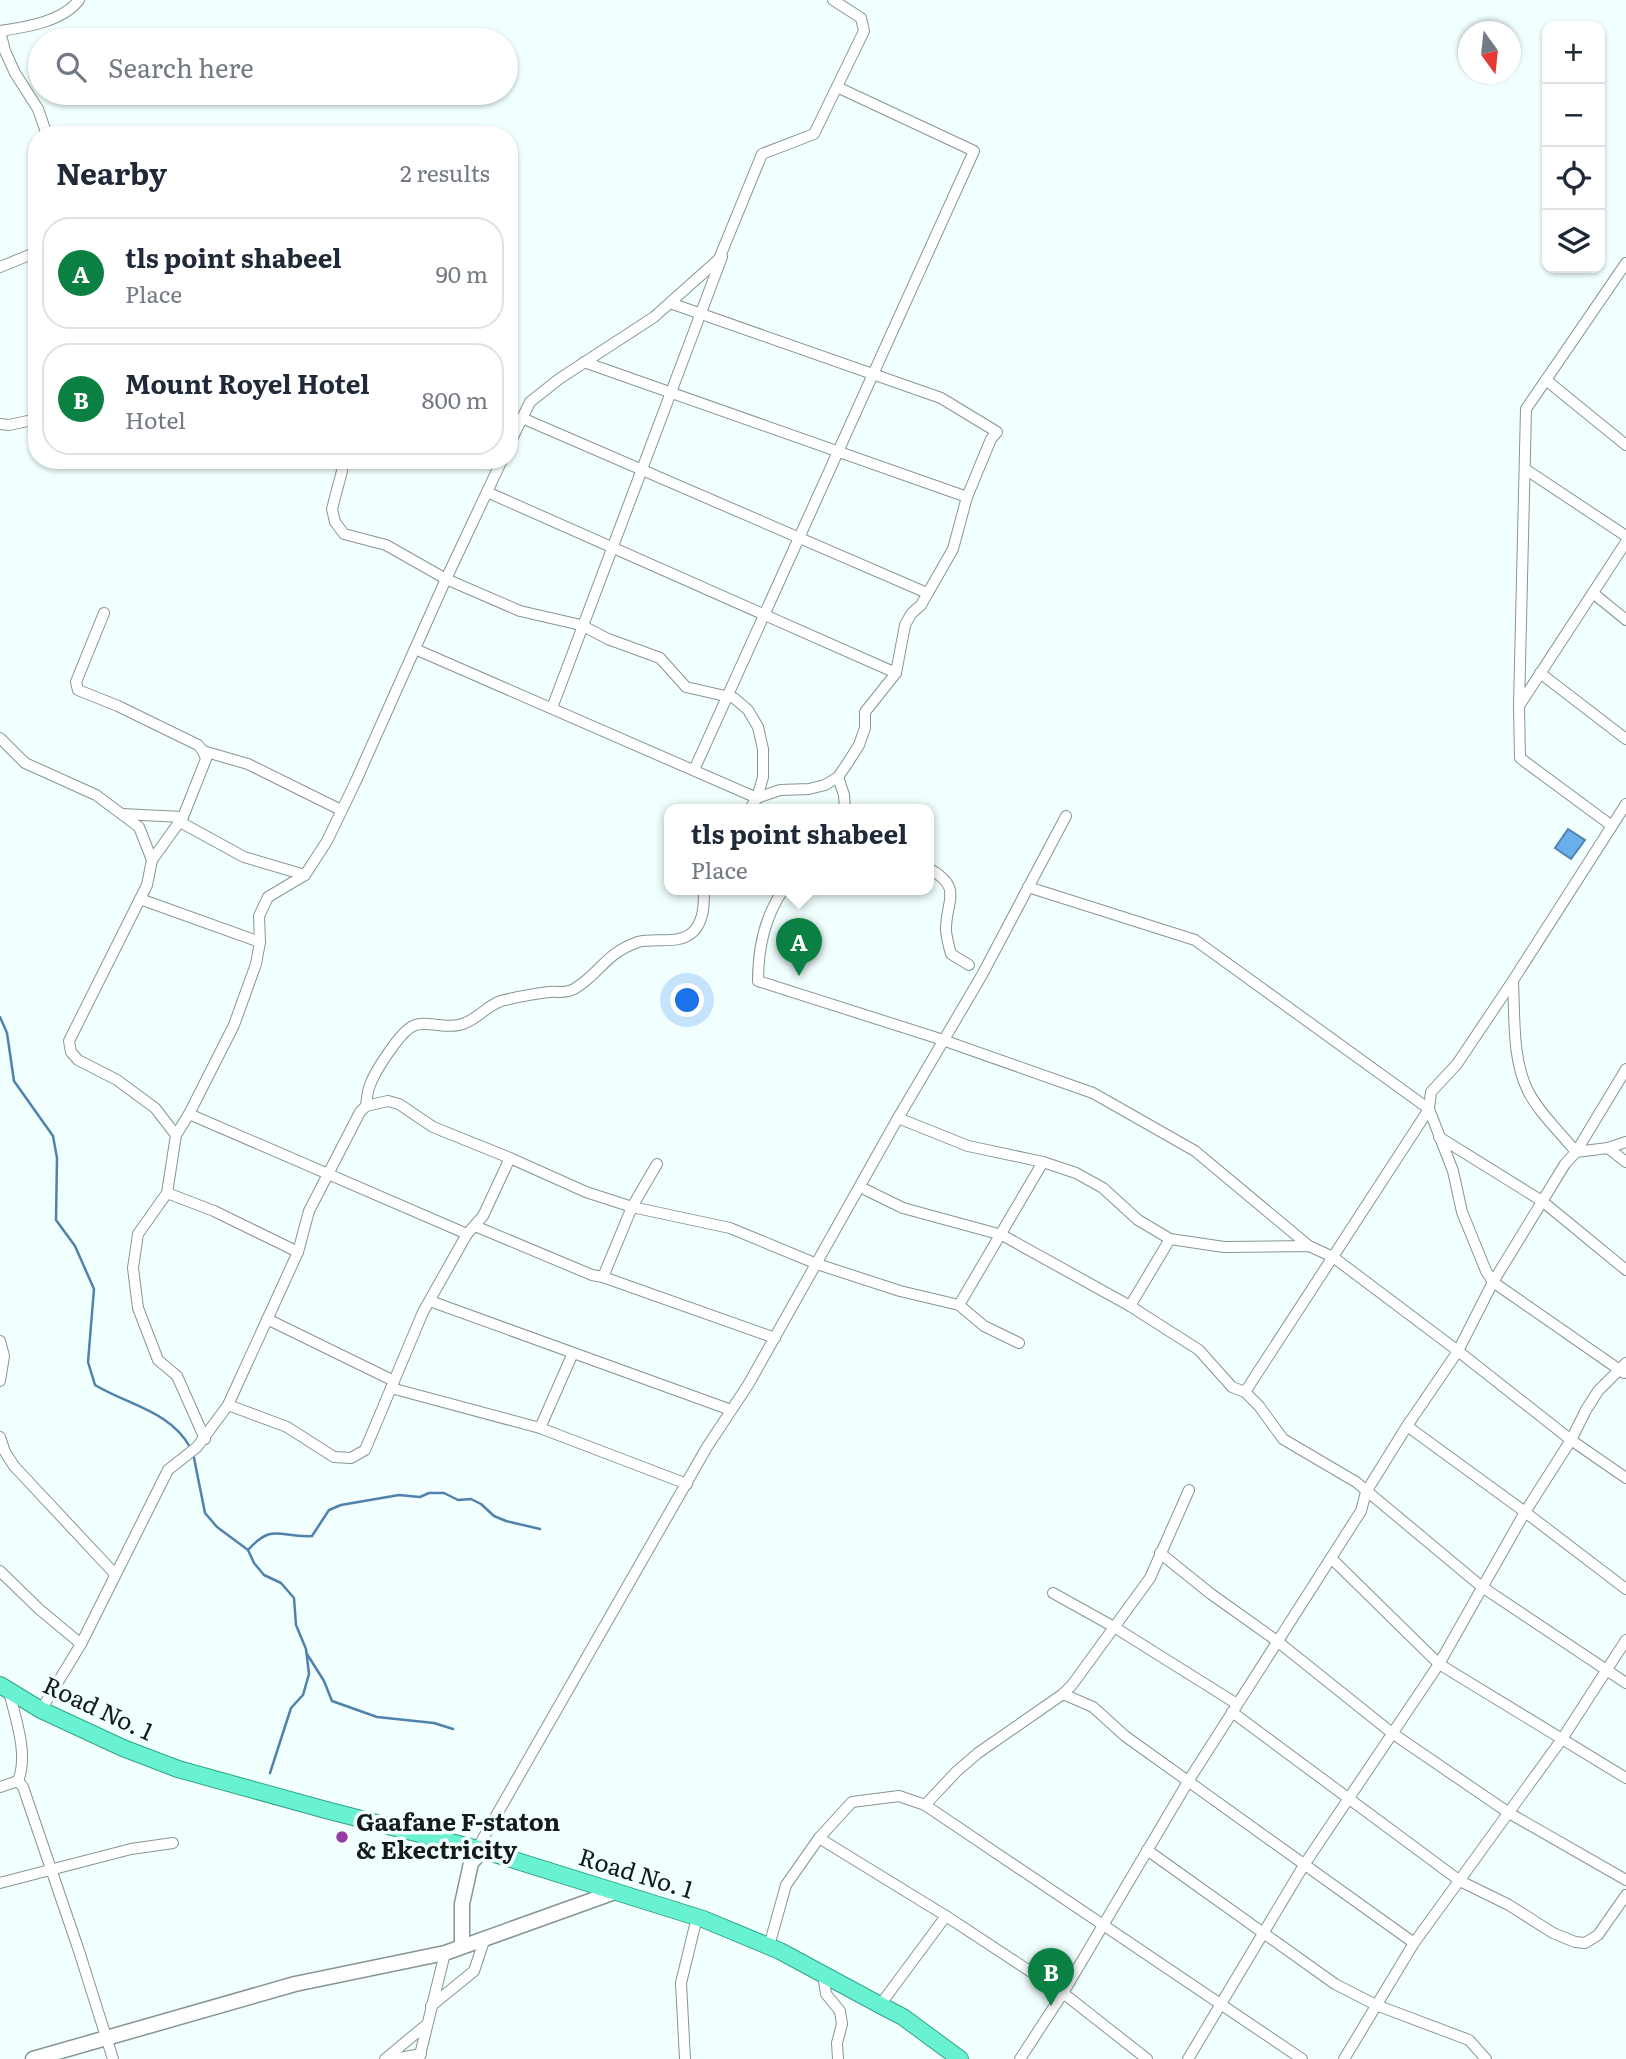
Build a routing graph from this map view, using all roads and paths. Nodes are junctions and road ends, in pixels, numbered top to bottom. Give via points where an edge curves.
1 (79, 0) edge
2 (833, 0) edge
3 (837, 88) junction
4 (28, 93) edge
5 (35, 105) edge
6 (44, 126) edge
7 (752, 179) junction
8 (28, 256) edge
9 (1626, 263) edge
10 (0, 267) edge
11 (670, 303) junction
12 (701, 314) junction
13 (584, 362) junction
14 (873, 374) junction
15 (1546, 380) junction
16 (671, 393) junction
17 (522, 418) junction
18 (28, 421) edge
19 (0, 424) edge
20 (518, 426) edge
21 (1626, 445) edge
22 (1525, 468) junction
23 (342, 469) edge
24 (498, 469) edge
25 (642, 470) junction
26 (487, 492) junction
27 (967, 497) junction
28 (1626, 536) edge
29 (1626, 542) edge
30 (613, 547) junction
31 (446, 579) junction
32 (927, 593) junction
33 (1593, 593) junction
34 (104, 613) dead end
35 (1626, 620) edge
36 (583, 626) junction
37 (415, 649) junction
38 (896, 673) junction
39 (1541, 673) junction
40 (727, 696) junction
41 (1519, 706) junction
42 (552, 708) junction
43 (0, 738) edge
44 (1626, 739) edge
45 (204, 751) junction
46 (694, 770) junction
47 (838, 777) junction
48 (757, 798) junction
49 (753, 804) edge
50 (845, 804) edge
51 (1626, 804) edge
52 (341, 810) junction
53 (122, 814) junction
54 (1066, 816) dead end
55 (182, 820) junction
56 (1612, 826) junction
57 (152, 860) junction
58 (934, 871) edge
59 (305, 875) junction
60 (1028, 887) junction
61 (703, 895) edge
62 (780, 895) edge
63 (140, 899) junction
64 (260, 942) junction
65 (969, 965) dead end
66 (1513, 982) junction
67 (943, 1041) junction
68 (1626, 1069) edge
69 (366, 1106) junction
70 (1429, 1109) junction
71 (189, 1114) junction
72 (898, 1118) junction
73 (176, 1135) junction
74 (1439, 1137) junction
75 (1626, 1142) edge
76 (1608, 1148) junction
77 (1576, 1152) junction
78 (510, 1158) junction
79 (1043, 1162) junction
80 (1626, 1162) edge
81 (657, 1164) dead end
82 (330, 1174) junction
83 (860, 1186) junction
84 (167, 1193) junction
85 (1542, 1201) junction
86 (632, 1207) junction
87 (475, 1226) junction
88 (467, 1234) junction
89 (1002, 1235) junction
90 (1170, 1239) junction
91 (1309, 1246) junction
92 (298, 1252) junction
93 (1333, 1257) junction
94 (817, 1264) junction
95 (1626, 1270) edge
96 (603, 1277) junction
97 (1493, 1282) junction
98 (430, 1301) junction
99 (959, 1306) junction
100 (1130, 1306) junction
101 (267, 1319) junction
102 (775, 1338) junction
103 (0, 1341) edge
104 (1019, 1343) dead end
105 (1458, 1351) junction
106 (573, 1353) junction
107 (1624, 1369) edge
108 (0, 1381) edge
109 (393, 1384) junction
110 (1245, 1392) junction
111 (228, 1405) junction
112 (731, 1410) junction
113 (1407, 1426) junction
114 (540, 1428) junction
115 (0, 1437) edge
116 (205, 1439) junction
117 (1572, 1440) junction
118 (2, 1450) edge
119 (1626, 1478) edge
120 (687, 1484) junction
121 (1189, 1490) dead end
122 (1366, 1492) junction
123 (1525, 1512) junction
124 (1160, 1553) junction
125 (1331, 1558) junction
126 (0, 1571) edge
127 (115, 1574) junction
128 (1482, 1587) junction
129 (1626, 1589) edge
130 (1054, 1593) dead end
131 (1114, 1627) junction
132 (1626, 1640) edge
133 (1277, 1642) junction
134 (81, 1644) junction
135 (1439, 1664) junction
136 (1607, 1669) junction
137 (1626, 1684) edge
138 (5, 1688) edge
139 (1063, 1694) junction
140 (1235, 1708) junction
141 (41, 1710) junction
142 (1392, 1733) junction
143 (1562, 1739) junction
144 (1626, 1778) edge
145 (1189, 1780) junction
146 (18, 1781) junction
147 (0, 1787) edge
148 (1349, 1797) junction
149 (925, 1805) junction
150 (1509, 1813) junction
151 (819, 1838) junction
152 (173, 1843) dead end
153 (480, 1849) junction
154 (1147, 1850) junction
155 (1304, 1865) junction
156 (49, 1869) junction
157 (1626, 1880) edge
158 (1460, 1881) junction
159 (0, 1883) edge
160 (615, 1892) junction
161 (1626, 1895) edge
162 (946, 1916) junction
163 (697, 1917) junction
164 (1103, 1924) junction
165 (1263, 1934) junction
166 (485, 1938) junction
167 (1414, 1943) junction
168 (461, 1945) junction
169 (769, 1946) junction
170 (445, 1953) junction
171 (823, 1974) junction
172 (1063, 1993) junction
173 (1221, 2004) junction
174 (880, 2005) junction
175 (1377, 2005) junction
176 (431, 2007) junction
177 (427, 2025) junction
178 (107, 2038) junction
179 (420, 2057) edge
180 (33, 2059) edge
181 (113, 2059) edge
182 (385, 2059) edge
183 (394, 2059) edge
184 (685, 2059) edge
185 (838, 2059) edge
186 (960, 2059) edge
187 (1020, 2059) edge
188 (1147, 2059) edge
189 (1188, 2059) edge
190 (1302, 2059) edge
191 (1344, 2059) edge
192 (1486, 2059) edge

1 - 4 street via 55,17 0,31 5,51
2 - 3 street via 861,18 864,31
3 - 7 street via 814,134 762,154
3 - 14 street via 974,150
5 - 6 street
7 - 11 street via 719,259
7 - 12 street
8 - 10 street
9 - 15 street
11 - 12 street
11 - 13 street
12 - 14 street
12 - 16 street
13 - 16 street
13 - 17 street via 530,402
14 - 27 street via 941,398 997,432
14 - 40 street
15 - 21 street
15 - 22 street via 1526,409
16 - 25 street
16 - 27 street
17 - 20 street
17 - 25 street
18 - 19 street
22 - 28 street
22 - 41 street
23 - 31 street via 332,509 344,534 386,545
24 - 26 street
25 - 30 street
25 - 32 street
26 - 30 street
26 - 31 street
27 - 32 street via 953,549
29 - 33 street
30 - 36 street
30 - 38 street
31 - 36 street via 520,611
31 - 37 street
32 - 38 street via 905,625
33 - 35 street
33 - 39 street
34 - 45 street via 76,682 78,690
36 - 40 street via 660,657 686,687
36 - 42 street
37 - 42 street
37 - 52 street
38 - 47 street via 865,712 859,746
39 - 41 street
39 - 44 street
40 - 46 street
40 - 48 street via 748,710 758,727 764,777
41 - 56 street via 1520,758
42 - 46 street
43 - 53 street via 25,763 96,795
45 - 52 street via 248,764
45 - 55 street via 206,759
46 - 48 street
47 - 48 street via 825,785 779,790
47 - 50 street
48 - 49 street
51 - 56 street
52 - 59 street
53 - 55 street
53 - 57 street via 139,827
54 - 60 street
55 - 57 street
55 - 59 street via 244,857
56 - 66 street
57 - 63 street
58 - 65 street via 949,885 952,900 946,930 951,954
59 - 64 street via 268,897 259,916
60 - 67 street
60 - 70 street via 1195,940
61 - 69 street via 701,919 694,931 682,938 643,941 616,951 599,969 563,993 504,1000 455,1026 415,1024 376,1072
62 - 67 street via 764,927 758,981
63 - 64 street
63 - 73 street via 69,1041 78,1060 117,1080 155,1108
64 - 71 street via 234,1025
66 - 70 street via 1457,1064 1431,1092
66 - 77 street via 1521,1076
67 - 72 street
67 - 91 street via 1093,1093 1195,1152
68 - 77 street
69 - 78 street via 388,1101 400,1104 433,1128
69 - 82 street
70 - 74 street
70 - 93 street
71 - 73 street
71 - 82 street
72 - 79 street via 968,1146
72 - 83 street
73 - 84 street
74 - 85 street
74 - 97 street via 1462,1212
75 - 76 street
76 - 77 street
76 - 80 street
77 - 85 street
78 - 86 street
78 - 87 street
79 - 89 street
79 - 90 street via 1102,1188 1138,1220
81 - 86 street
82 - 88 street
82 - 92 street via 309,1211
83 - 89 street via 913,1212
83 - 94 street
84 - 92 street
84 - 116 street via 138,1234 133,1268 138,1308 158,1360 177,1376
85 - 95 street
85 - 97 street
86 - 94 street via 730,1228
86 - 96 street
87 - 88 street
87 - 96 street
88 - 98 street
89 - 99 street
89 - 100 street
90 - 91 street via 1224,1247
90 - 100 street
91 - 93 street
92 - 101 street
93 - 105 street
93 - 110 street
94 - 99 street
94 - 102 street
96 - 102 street
97 - 105 street
97 - 107 street
98 - 106 street
98 - 109 street
99 - 104 street via 984,1326
100 - 110 street via 1199,1350 1233,1387
101 - 109 street
101 - 111 street
102 - 112 street
103 - 108 street via 4,1356
105 - 113 street
105 - 117 street
106 - 112 street
106 - 114 street
107 - 117 street via 1598,1391
109 - 111 street via 365,1450 351,1458 334,1457 287,1427
109 - 114 street
110 - 122 street via 1283,1439
111 - 116 street
112 - 120 street
113 - 122 street
113 - 123 street
114 - 120 street
115 - 118 street
116 - 127 street via 168,1470
117 - 119 street
117 - 123 street
118 - 127 street
120 - 153 street
121 - 124 street
122 - 125 street via 1361,1511
122 - 128 street
123 - 128 street
123 - 129 street
124 - 131 street via 1150,1578
124 - 133 street
125 - 133 street
125 - 135 street
126 - 134 street
127 - 134 street
128 - 135 street
128 - 136 street
130 - 131 street
131 - 139 street
131 - 140 street
132 - 136 street
133 - 140 street
133 - 142 street
134 - 141 street
135 - 142 street
135 - 143 street
136 - 137 street
136 - 143 street
138 - 141 highway, Road No. 1
138 - 146 street via 21,1744
139 - 145 street via 1093,1707 1125,1736
139 - 149 street via 978,1753
140 - 145 street
140 - 148 street
141 - 153 highway, Road No. 1 via 178,1769
142 - 148 street
142 - 150 street
143 - 144 street
143 - 150 street
145 - 154 street
145 - 155 street
146 - 147 street
146 - 156 street
148 - 155 street
148 - 158 street
149 - 151 street via 899,1796 852,1802
149 - 164 street
150 - 157 street
150 - 158 street
151 - 162 street
151 - 169 street via 786,1885
152 - 156 street
153 - 160 highway, Road No. 1
153 - 168 main road via 471,1863 462,1904
154 - 164 street
154 - 165 street
155 - 165 street
155 - 167 street
156 - 159 street
156 - 178 street
158 - 161 street via 1553,1933 1585,1943 1598,1935
158 - 167 street
160 - 163 highway, Road No. 1
160 - 166 main road
162 - 172 street
162 - 174 street
163 - 169 highway, Road No. 1
163 - 184 street via 681,1983
164 - 172 street
164 - 173 street
165 - 173 street
165 - 175 street via 1335,1984
166 - 168 main road
166 - 176 street via 474,1971
167 - 175 street
168 - 170 main road
169 - 171 highway, Road No. 1
170 - 176 street
170 - 178 main road via 295,1984
171 - 174 highway, Road No. 1
171 - 185 street via 826,1994 840,2011
172 - 187 street
172 - 188 street
173 - 189 street
173 - 190 street
174 - 186 highway, Road No. 1
175 - 191 street
175 - 192 street via 1469,2040
176 - 177 street
177 - 179 street
177 - 182 street
178 - 180 main road
178 - 181 street
179 - 183 street

